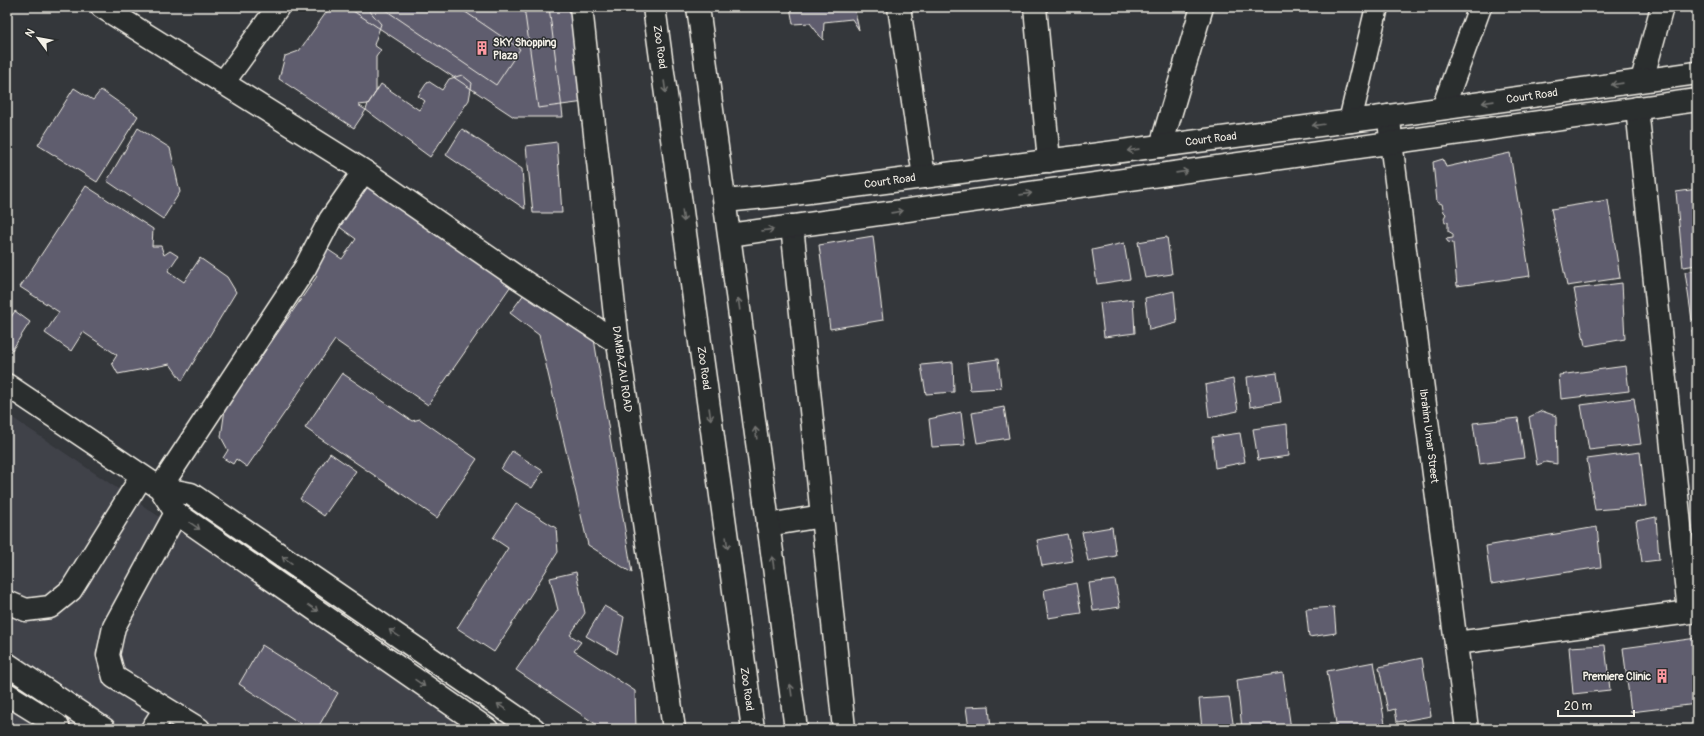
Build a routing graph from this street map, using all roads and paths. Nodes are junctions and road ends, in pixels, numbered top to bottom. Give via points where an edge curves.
1 (102, 7) edge
2 (278, 7) edge
3 (581, 7) edge
4 (654, 7) edge
5 (698, 7) edge
6 (899, 7) edge
7 (1035, 7) edge
8 (1202, 7) edge
9 (1377, 7) edge
10 (1480, 7) edge
11 (1662, 7) edge
12 (1697, 73) edge
13 (1642, 80) junction
14 (223, 83) junction
15 (1697, 100) edge
16 (1443, 108) junction
17 (1637, 108) junction
18 (1389, 116) junction
19 (1350, 121) junction
20 (1391, 142) junction
21 (1161, 146) junction
22 (1049, 161) junction
23 (364, 171) junction
24 (924, 177) junction
25 (725, 201) junction
26 (792, 226) junction
27 (730, 235) junction
28 (618, 343) junction
29 (7, 385) edge
30 (142, 476) junction
31 (160, 488) junction
32 (176, 513) junction
33 (822, 516) junction
34 (768, 525) junction
35 (7, 602) edge
36 (1693, 611) edge
37 (1456, 643) junction
38 (7, 664) edge
39 (10, 701) edge
40 (165, 709) junction
41 (59, 729) edge
42 (104, 729) edge
43 (152, 729) edge
44 (199, 729) edge
45 (487, 729) edge
46 (534, 729) edge
47 (674, 729) edge
48 (753, 729) edge
49 (796, 729) edge
50 (844, 729) edge
51 (1467, 729) edge

1 - 14 street
2 - 14 street
3 - 28 street, DAMBAZAU ROAD
4 -> 48 street, Zoo Road
5 - 25 street
6 - 24 street
7 - 22 street
8 - 21 street
9 - 19 street
10 - 16 street
11 - 13 street
12 - 13 street, Court Road
13 -> 16 street, Court Road
14 - 23 street
15 - 17 street
16 - 18 street, Court Road
17 - 20 street
17 - 36 street
18 - 19 street, Court Road
18 - 20 street, Ibrahim Umar Street
19 -> 21 street, Court Road
26 -> 20 street
20 - 37 street, Ibrahim Umar Street
21 -> 22 street, Court Road
22 - 24 street, Court Road
23 - 28 street
23 - 31 street via 330,220 304,268
24 - 25 street, Court Road
25 - 27 street
27 -> 26 street
26 - 33 street
34 -> 27 street
28 - 47 street, DAMBAZAU ROAD
29 - 30 street
30 - 31 street
30 - 35 street via 71,590 50,607 26,610
31 - 32 street
46 -> 31 street via 191,494
32 - 40 street via 114,627 108,655 114,677
32 -> 45 street
33 - 34 street
33 - 50 street
49 -> 34 street
36 - 37 street
37 - 51 street, Ibrahim Umar Street
38 - 42 street
39 - 41 street
40 - 43 street
40 - 44 street

